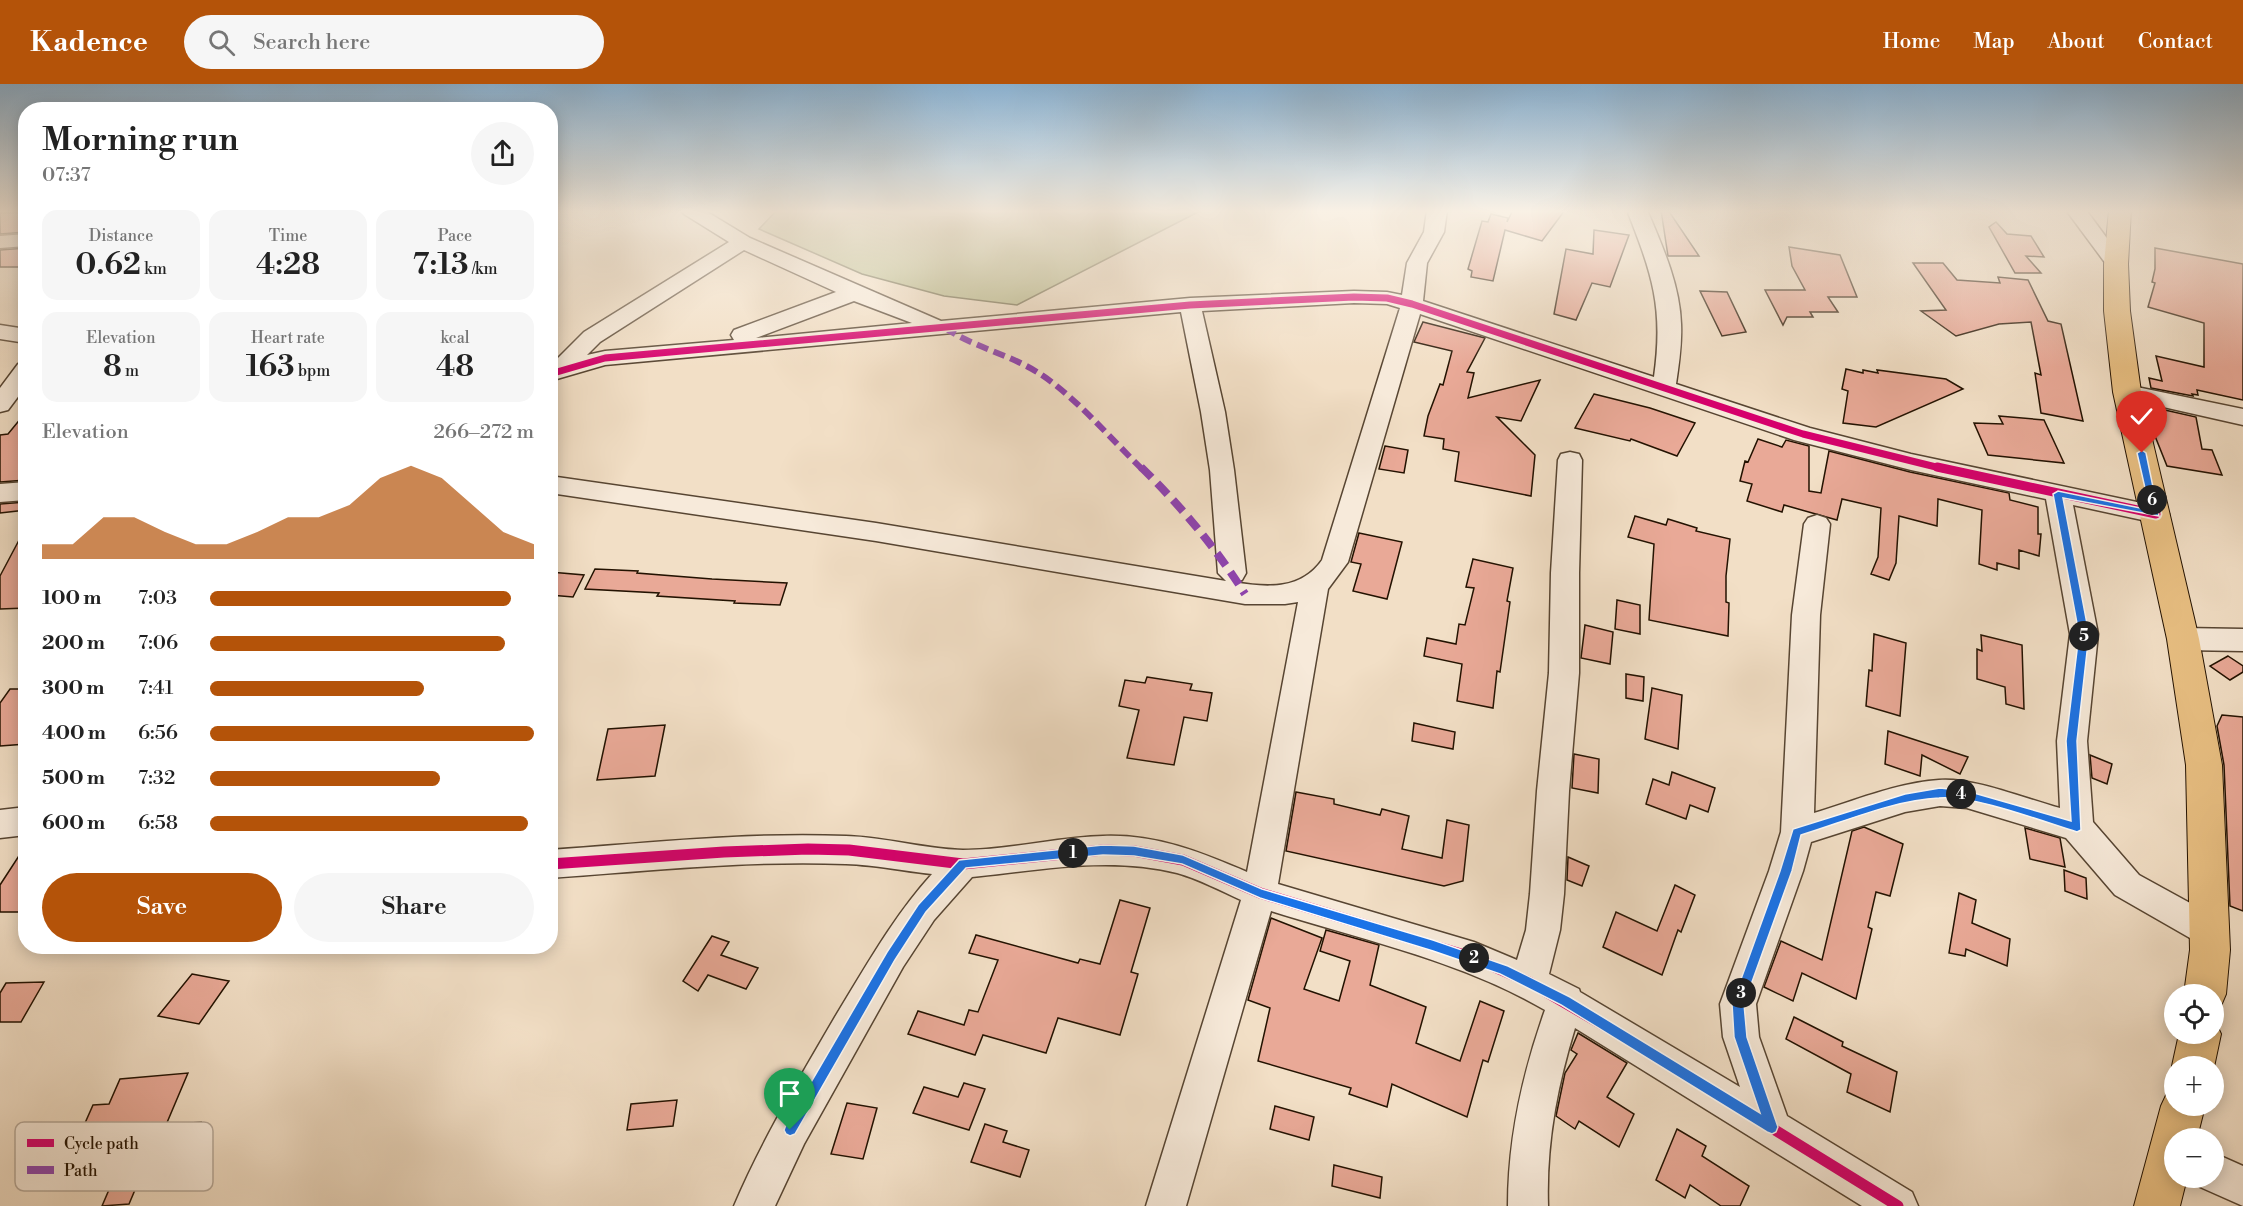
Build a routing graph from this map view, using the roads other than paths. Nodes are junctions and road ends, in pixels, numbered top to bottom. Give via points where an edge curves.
1 (711, 262) edge
2 (787, 262) edge
3 (1417, 262) edge
4 (1656, 262) edge
5 (2116, 264) edge
6 (854, 293) junction
7 (1190, 304) junction
8 (1412, 304) junction
9 (941, 326) junction
10 (0, 332) edge
11 (18, 335) edge
12 (712, 347) junction
13 (558, 367) edge
14 (558, 369) edge
15 (18, 380) edge
16 (1664, 389) junction
17 (2127, 392) junction
18 (0, 405) edge
19 (2243, 417) edge
20 (1570, 460) dead end
21 (558, 485) edge
22 (18, 492) edge
23 (0, 493) edge
24 (2058, 494) junction
25 (2156, 514) junction
26 (1817, 524) dead end
27 (1232, 573) dead end
28 (1315, 587) junction
29 (2183, 639) junction
30 (2243, 640) edge
31 (2077, 827) junction
32 (1797, 832) junction
33 (558, 863) edge
34 (963, 864) junction
35 (1260, 893) junction
36 (2209, 931) junction
37 (1529, 981) junction
38 (2206, 984) edge
39 (1566, 1001) junction
40 (1772, 1127) junction
41 (2224, 1177) edge
42 (2164, 1182) edge
43 (2243, 1186) edge
44 (754, 1206) edge
45 (1166, 1206) edge
46 (1528, 1206) edge
47 (1898, 1206) edge
48 (2157, 1206) edge

1 - 13 street via 592,337
2 - 6 street
3 - 8 street
4 - 16 street via 1668,306 1671,337
5 - 17 main road via 2117,311
6 - 9 street
6 - 12 street
7 - 8 street via 1354,297 1388,298
7 - 9 street
7 - 27 street via 1213,411
8 - 16 street
8 - 28 street via 1335,562
9 - 12 street
10 - 11 street
12 - 14 street via 605,358
15 - 18 street
16 - 24 street via 1911,462
17 - 19 street
17 - 25 main road
20 - 37 street via 1564,673 1547,894 1543,930
21 - 28 street via 887,534 1245,594 1296,593
22 - 23 street
24 - 25 street
24 - 31 street via 2084,634 2072,741
25 - 29 main road
26 - 32 street via 1806,615
28 - 35 street
29 - 30 street
29 - 36 main road via 2204,765
31 - 32 street via 1967,795 1940,793 1905,799
31 - 36 street via 2127,885
32 - 40 street via 1738,1004 1741,1037
33 - 34 street via 808,849
34 - 35 street via 1103,850 1134,851 1183,860
34 - 44 street via 922,909 891,956 790,1130
35 - 37 street via 1474,958
35 - 45 street
36 - 38 main road
37 - 39 street
39 - 40 street
39 - 46 street via 1538,1087 1528,1164
40 - 47 street
41 - 43 street
42 - 48 main road

